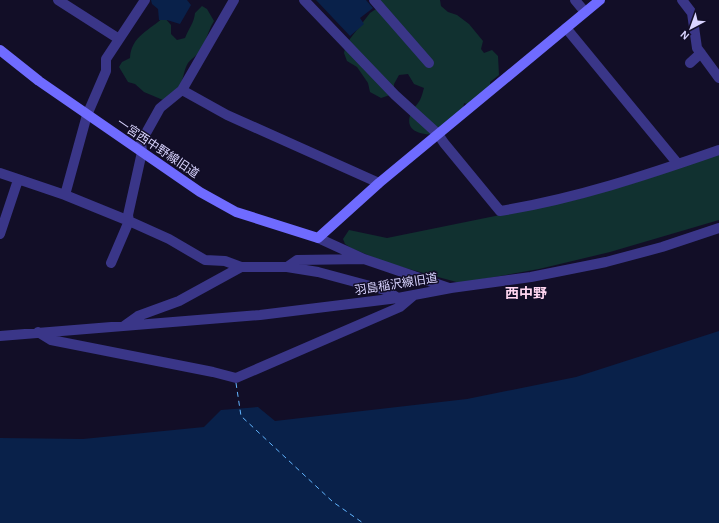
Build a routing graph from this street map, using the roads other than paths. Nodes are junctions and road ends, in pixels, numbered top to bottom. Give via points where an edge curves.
1 (58, 0) edge
2 (145, 0) edge
3 (234, 0) edge
4 (304, 0) edge
5 (374, 0) edge
6 (575, 0) edge
7 (600, 0) edge
8 (682, 0) edge
9 (585, 12) junction
10 (566, 28) junction
11 (119, 39) junction
12 (0, 50) edge
13 (701, 53) junction
14 (429, 63) dead end
15 (690, 63) dead end
16 (719, 78) edge
17 (182, 90) junction
18 (87, 115) junction
19 (438, 134) junction
20 (719, 150) edge
21 (142, 152) junction
22 (678, 164) junction
23 (0, 173) edge
24 (18, 180) junction
25 (379, 183) junction
26 (65, 195) junction
27 (129, 222) junction
28 (719, 228) edge
29 (0, 234) edge
30 (318, 238) junction
31 (364, 259) junction
32 (111, 263) dead end
33 (241, 266) junction
34 (288, 267) junction
35 (451, 288) junction
36 (414, 295) junction
37 (398, 298) junction
38 (122, 327) junction
39 (38, 332) junction
40 (0, 336) edge

1 - 11 street
2 - 11 street
3 - 17 street
4 - 19 street via 395,95
5 - 14 street
6 - 9 street
7 - 9 street
8 - 13 street via 692,13 697,48
9 - 10 street
10 - 19 street
10 - 22 street
11 - 18 street via 106,59 106,71
12 - 18 street, 一宮西中野線旧道
13 - 15 street
13 - 16 street
17 - 21 street via 160,108 141,142
17 - 25 street via 227,115
18 - 21 street, 一宮西中野線旧道
18 - 26 street
19 - 22 street via 500,211 599,190
19 - 25 street
20 - 22 street
21 - 27 street via 128,215
21 - 30 street, 一宮西中野線旧道 via 200,192 236,212
23 - 24 street
24 - 26 street
24 - 29 street
25 - 30 street
26 - 27 street
27 - 32 street
27 - 33 street via 169,239 205,260 224,261
28 - 35 street via 606,262 531,277
30 - 31 street, 羽島稲沢線旧道
31 - 34 street via 297,260
31 - 35 street, 羽島稲沢線旧道
33 - 34 street
33 - 38 street via 179,301 138,316
34 - 37 street via 318,272 385,290
35 - 36 street, 羽島稲沢線旧道
36 - 37 street, 羽島稲沢線旧道
36 - 39 street via 400,306 236,378 51,340
37 - 38 street, 羽島稲沢線旧道 via 260,315
38 - 39 street, 羽島稲沢線旧道
39 - 40 street, 羽島稲沢線旧道

